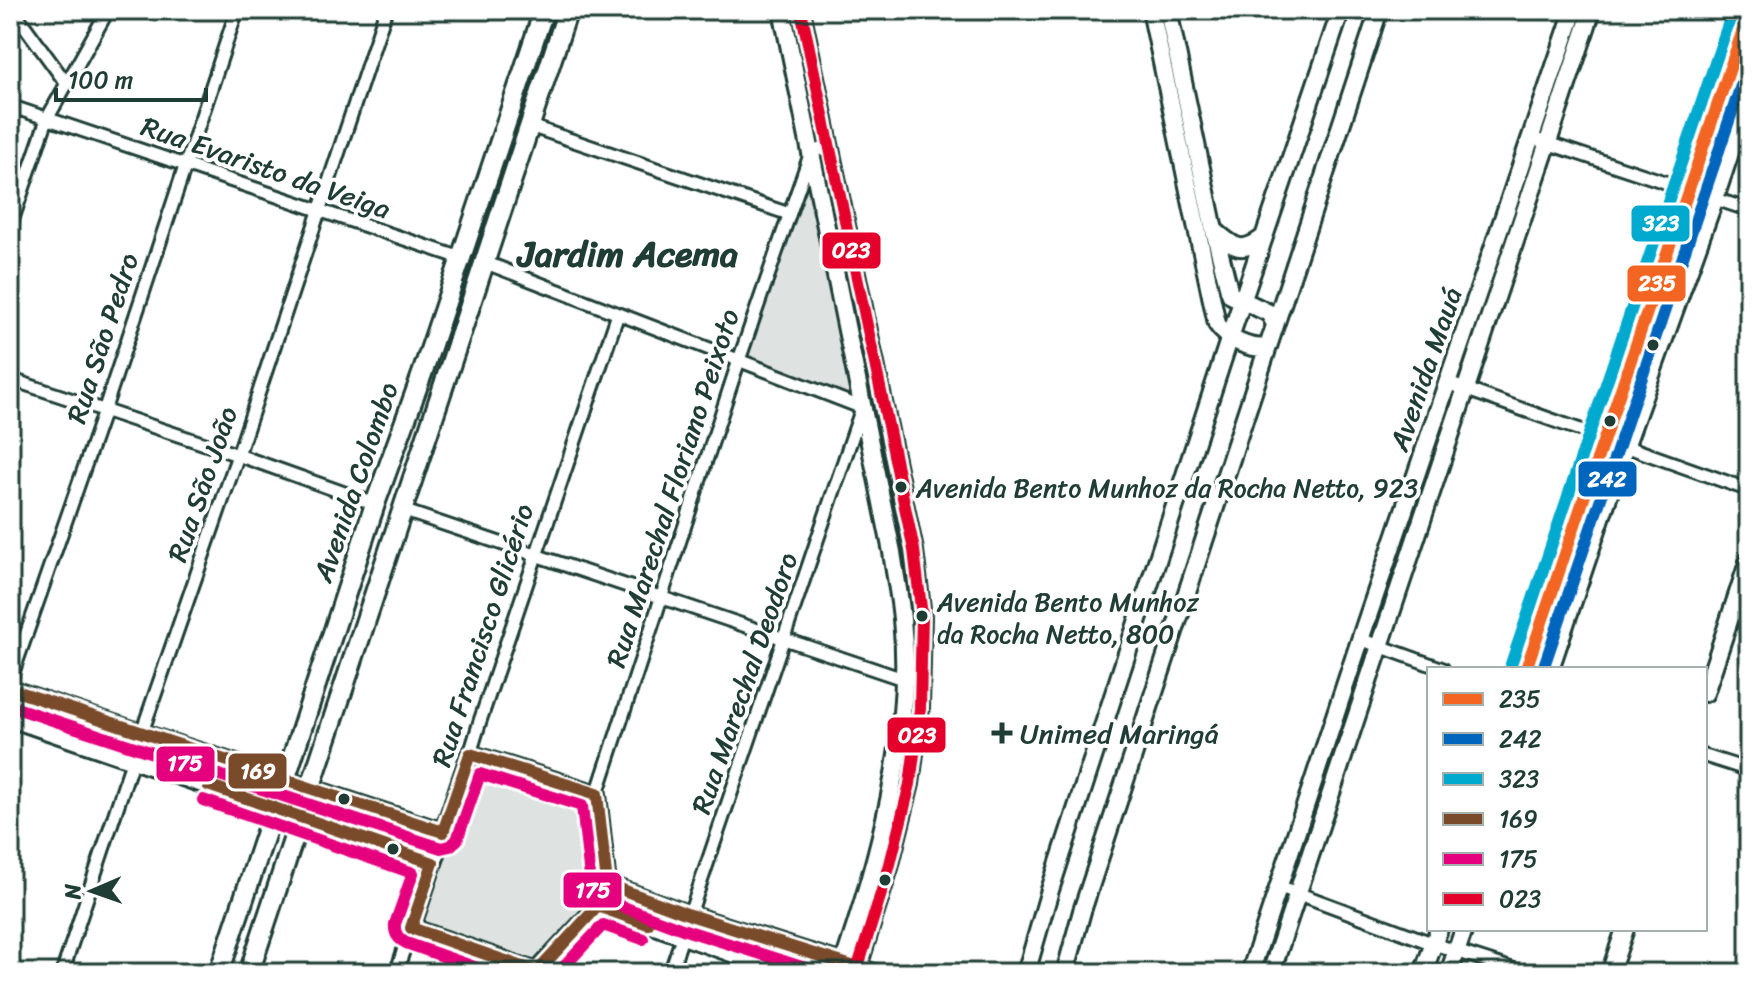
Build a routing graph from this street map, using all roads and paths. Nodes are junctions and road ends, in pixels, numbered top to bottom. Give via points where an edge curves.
1 (13, 10) edge
2 (108, 10) edge
3 (237, 10) edge
4 (386, 10) edge
5 (544, 10) edge
6 (568, 10) edge
7 (782, 10) edge
8 (801, 10) edge
9 (1151, 10) edge
10 (1168, 10) edge
11 (1341, 10) edge
12 (1379, 10) edge
13 (1574, 10) edge
14 (1592, 10) edge
15 (1719, 10) edge
16 (1748, 16) edge
17 (524, 69) junction
18 (66, 83) junction
19 (541, 94) junction
20 (1749, 96) edge
21 (10, 106) edge
22 (47, 119) junction
23 (530, 126) junction
24 (1185, 126) junction
25 (1532, 138) junction
26 (1549, 145) junction
27 (829, 147) junction
28 (811, 152) junction
29 (184, 165) junction
30 (1689, 189) junction
31 (1715, 198) junction
32 (319, 210) junction
33 (1749, 210) edge
34 (789, 214) junction
35 (10, 227) edge
36 (1214, 230) junction
37 (1264, 237) junction
38 (461, 258) junction
39 (484, 262) junction
40 (1248, 303) junction
41 (618, 314) junction
42 (1272, 319) junction
43 (1235, 340) junction
44 (1264, 348) junction
45 (739, 360) junction
46 (422, 374) junction
47 (10, 379) edge
48 (1448, 383) junction
49 (442, 386) junction
50 (1466, 390) junction
51 (416, 393) junction
52 (883, 403) junction
53 (436, 404) junction
54 (863, 408) junction
55 (104, 411) junction
56 (1604, 439) junction
57 (1625, 447) junction
58 (238, 455) junction
59 (1749, 490) edge
60 (375, 504) junction
61 (402, 510) junction
62 (536, 555) junction
63 (1749, 560) edge
64 (661, 597) junction
65 (784, 639) junction
66 (1360, 639) junction
67 (1380, 647) junction
68 (1437, 667) edge
69 (1527, 667) edge
70 (1551, 667) edge
71 (903, 679) junction
72 (921, 680) junction
73 (10, 681) edge
74 (1707, 687) edge
75 (10, 689) edge
76 (10, 718) edge
77 (141, 735) junction
78 (470, 754) junction
79 (1707, 757) edge
80 (133, 759) junction
81 (1749, 770) edge
82 (285, 780) junction
83 (311, 787) junction
84 (597, 794) junction
85 (274, 808) junction
86 (301, 818) junction
87 (443, 832) junction
88 (433, 863) junction
89 (881, 866) junction
90 (607, 884) junction
91 (1278, 886) junction
92 (1297, 893) junction
93 (598, 906) junction
94 (690, 915) junction
95 (411, 928) junction
96 (1463, 931) edge
97 (1624, 931) edge
98 (1437, 936) edge
99 (682, 937) junction
100 (1456, 951) junction
101 (854, 970) edge
102 (537, 972) edge
103 (62, 973) edge
104 (219, 973) edge
105 (249, 973) edge
106 (396, 973) edge
107 (670, 973) edge
108 (788, 973) edge
109 (1026, 973) edge
110 (1065, 973) edge
111 (1250, 973) edge
112 (1271, 973) edge
113 (1423, 973) edge
114 (1449, 973) edge
115 (1525, 973) edge
116 (1610, 973) edge

1 - 18 street
2 - 18 street
3 - 29 street, Rua São Pedro
4 - 32 street, Rua São João
5 - 17 main road, Avenida Colombo
6 - 19 main road, Avenida Colombo
7 - 28 main road
8 - 27 main road
9 - 24 main road
10 - 24 main road
11 - 37 main road
12 - 42 main road
13 - 25 main road, Avenida Mauá
14 - 26 main road, Avenida Mauá
15 - 16 street
16 - 30 main road
17 - 19 main road
17 - 38 main road, Avenida Colombo
18 - 22 street
19 - 23 main road, Avenida Colombo
20 - 31 main road
21 - 22 street, Rua Evaristo da Veiga
22 - 29 street, Rua Evaristo da Veiga
22 - 35 street
23 - 34 street
23 - 39 main road, Avenida Colombo
24 - 36 main road
24 - 43 main road via 1214,315 1222,332
25 - 26 street
25 - 48 main road, Avenida Mauá
26 - 30 street
26 - 50 main road, Avenida Mauá
27 - 28 street
27 - 52 main road
28 - 34 street, Rua Marechal Floriano Peixoto
28 - 54 main road
29 - 32 street, Rua Evaristo da Veiga
29 - 55 street, Rua São Pedro
30 - 31 street
30 - 56 main road
31 - 33 street
31 - 57 main road
32 - 38 street, Rua Evaristo da Veiga
32 - 58 street, Rua São João
34 - 45 street, Rua Marechal Floriano Peixoto
36 - 37 main road via 1242,249
36 - 40 main road via 1231,295
37 - 40 main road
38 - 46 main road, Avenida Colombo
39 - 41 street
39 - 49 main road, Avenida Colombo
40 - 42 main road
40 - 43 main road
41 - 45 street
41 - 62 street, Rua Francisco Glicério
42 - 44 main road
43 - 44 main road
43 - 109 main road
44 - 110 main road
45 - 54 street
45 - 64 street, Rua Marechal Floriano Peixoto
46 - 49 main road
46 - 51 main road, Avenida Colombo
47 - 55 street
48 - 50 street
48 - 66 main road, Avenida Mauá
49 - 53 main road, Avenida Colombo
50 - 56 street
50 - 67 main road, Avenida Mauá
51 - 53 main road
51 - 60 main road, Avenida Colombo
52 - 54 street
52 - 72 main road via 914,550 922,616
53 - 61 main road, Avenida Colombo
54 - 65 street, Rua Marechal Deodoro
54 - 71 main road via 892,552 902,621
55 - 58 street
55 - 73 street, Rua São Pedro
56 - 57 street
56 - 69 main road
57 - 59 street
57 - 70 main road
58 - 60 street
58 - 77 street, Rua São João
60 - 82 main road, Avenida Colombo
61 - 62 street
61 - 83 main road, Avenida Colombo
62 - 64 street
62 - 78 street, Rua Francisco Glicério
63 - 74 main road
64 - 65 street
64 - 84 street, Rua Marechal Floriano Peixoto
65 - 71 street
65 - 94 street, Rua Marechal Deodoro
66 - 67 street
66 - 91 main road, Avenida Mauá
67 - 68 street
67 - 92 main road, Avenida Mauá
71 - 72 street
71 - 89 main road
72 - 89 main road via 910,784
75 - 77 main road
76 - 80 main road
77 - 80 street, Rua São João
77 - 82 main road
78 - 84 main road
78 - 87 main road, Rua Francisco Glicério
79 - 81 street
80 - 85 main road
80 - 103 street, Rua São João
82 - 83 main road
82 - 85 main road, Avenida Colombo
83 - 86 main road, Avenida Colombo
83 - 87 main road
84 - 90 main road
85 - 86 main road
85 - 104 main road, Avenida Colombo
86 - 88 main road
86 - 105 main road, Avenida Colombo
87 - 88 main road, Rua Francisco Glicério
88 - 95 main road, Rua Francisco Glicério
89 - 101 main road
90 - 93 main road
90 - 94 main road
91 - 92 street
91 - 111 main road, Avenida Mauá
92 - 98 street
92 - 112 main road, Avenida Mauá
93 - 99 main road
93 - 102 main road
94 - 99 street, Rua Marechal Deodoro
94 - 101 main road
95 - 102 main road
95 - 106 street, Rua Francisco Glicério
96 - 100 main road
97 - 116 main road
98 - 100 street
98 - 113 main road
99 - 107 street, Rua Marechal Deodoro
99 - 108 main road
100 - 114 main road
100 - 115 street

